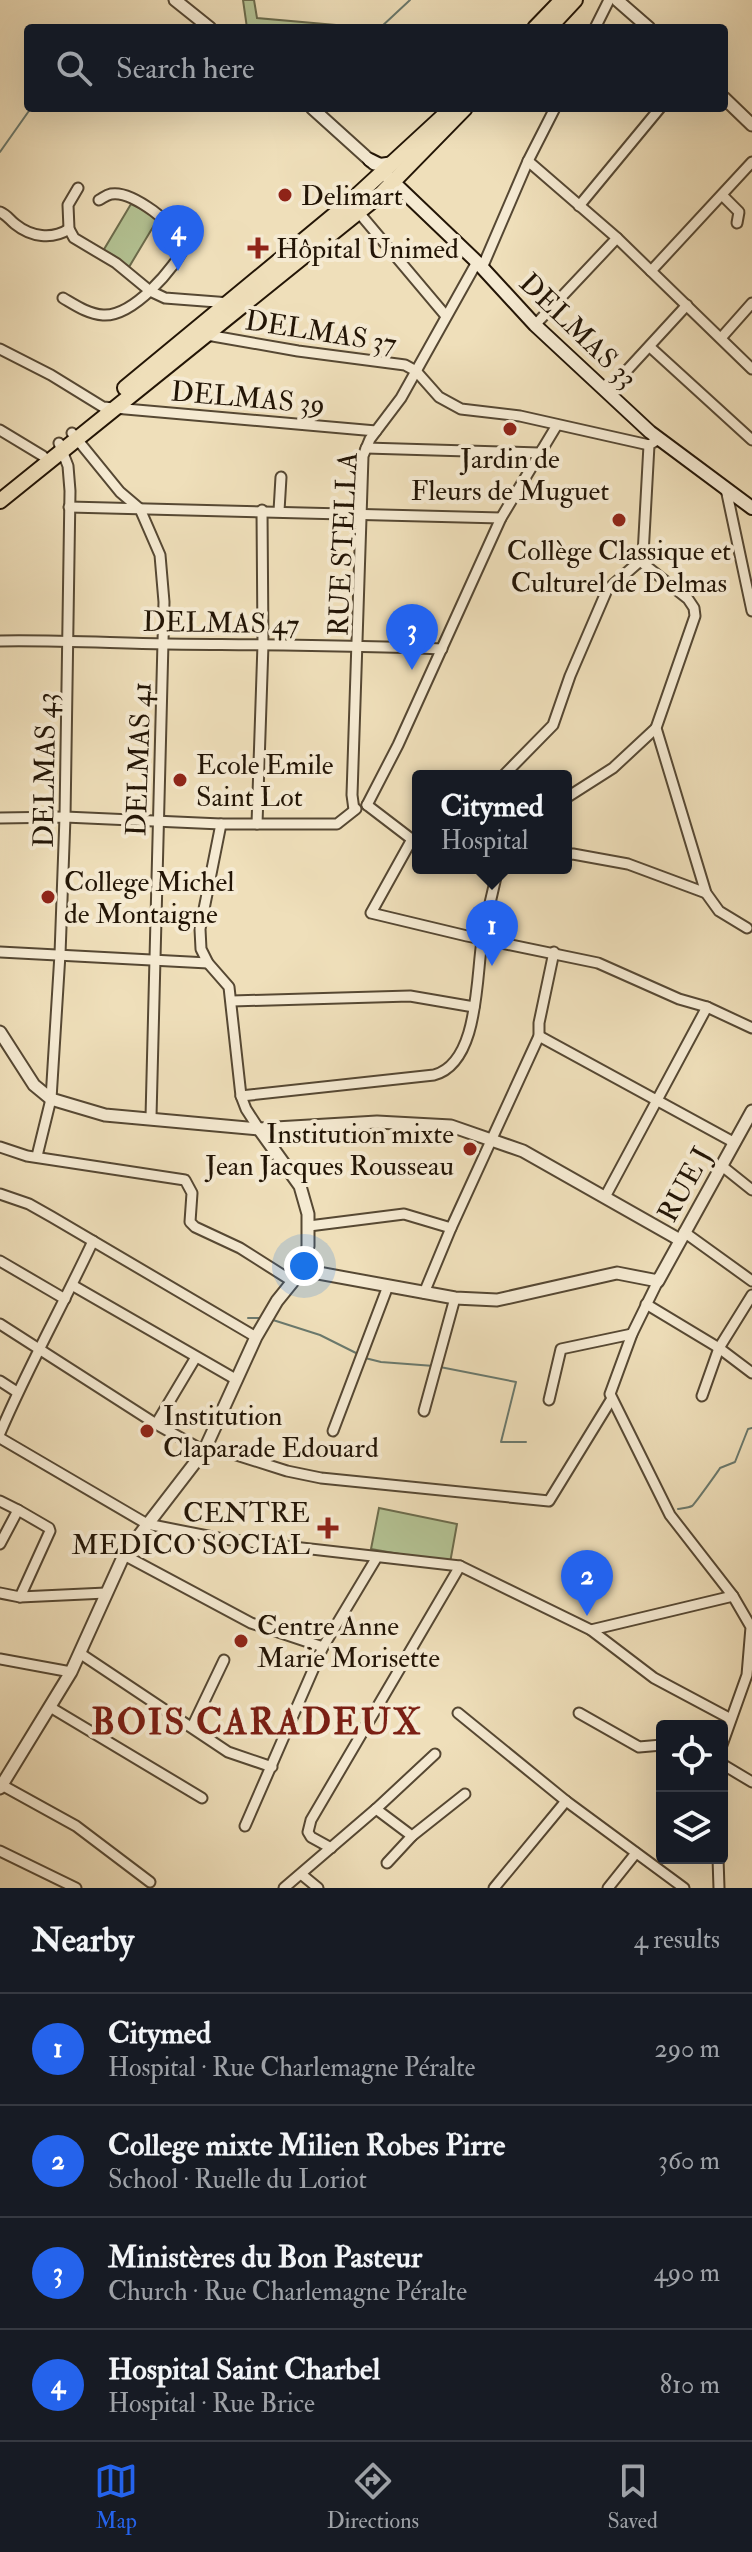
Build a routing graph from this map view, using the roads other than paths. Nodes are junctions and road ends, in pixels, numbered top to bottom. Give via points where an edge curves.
1 (175, 0) edge
2 (562, 0) edge
3 (575, 0) edge
4 (609, 0) edge
5 (617, 0) edge
6 (205, 24) edge
7 (539, 24) edge
8 (553, 24) edge
9 (597, 24) edge
10 (644, 24) edge
11 (728, 102) edge
12 (316, 112) edge
13 (448, 112) edge
14 (460, 112) edge
15 (553, 112) edge
16 (657, 112) edge
17 (752, 125) edge
18 (370, 160) junction
19 (528, 161) junction
20 (752, 162) edge
21 (386, 178) junction
22 (78, 188) dead end
23 (722, 195) junction
24 (99, 200) dead end
25 (579, 206) junction
26 (354, 207) junction
27 (0, 212) edge
28 (737, 223) dead end
29 (69, 229) junction
30 (617, 238) junction
31 (480, 265) junction
32 (651, 271) junction
33 (150, 291) junction
34 (63, 298) dead end
35 (230, 303) junction
36 (752, 303) edge
37 (687, 305) junction
38 (446, 316) junction
39 (539, 320) junction
40 (204, 330) junction
41 (721, 338) junction
42 (650, 347) junction
43 (0, 349) edge
44 (752, 369) edge
45 (416, 371) junction
46 (607, 392) junction
47 (109, 407) junction
48 (557, 425) junction
49 (0, 430) edge
50 (376, 431) junction
51 (75, 436) junction
52 (752, 440) edge
53 (654, 442) junction
54 (61, 447) junction
55 (366, 448) junction
56 (539, 453) junction
57 (43, 456) junction
58 (281, 477) dead end
59 (0, 489) edge
60 (726, 489) junction
61 (0, 501) edge
62 (69, 507) junction
63 (752, 508) edge
64 (140, 509) junction
65 (262, 510) junction
66 (279, 511) junction
67 (360, 513) junction
68 (501, 518) junction
69 (640, 561) junction
70 (752, 611) edge
71 (69, 640) junction
72 (0, 641) edge
73 (163, 644) junction
74 (263, 644) junction
75 (358, 646) junction
76 (442, 649) junction
77 (656, 728) junction
78 (509, 770) edge
79 (572, 794) edge
80 (367, 805) junction
81 (354, 810) junction
82 (65, 817) junction
83 (0, 818) edge
84 (158, 820) junction
85 (221, 824) junction
86 (257, 824) junction
87 (412, 841) edge
88 (412, 846) edge
89 (572, 854) edge
90 (497, 874) edge
91 (706, 893) junction
92 (747, 928) dead end
93 (482, 938) junction
94 (0, 952) edge
95 (554, 952) junction
96 (60, 954) junction
97 (155, 959) junction
98 (208, 963) junction
99 (232, 1001) junction
100 (474, 1007) junction
101 (707, 1007) junction
102 (752, 1028) edge
103 (0, 1032) edge
104 (539, 1036) junction
105 (241, 1096) junction
106 (51, 1099) junction
107 (658, 1102) junction
108 (752, 1111) edge
109 (151, 1117) junction
110 (259, 1129) junction
111 (493, 1140) junction
112 (735, 1143) junction
113 (1, 1150) edge
114 (37, 1156) junction
115 (722, 1166) junction
116 (752, 1190) edge
117 (0, 1194) edge
118 (605, 1197) junction
119 (309, 1226) junction
120 (451, 1228) junction
121 (682, 1236) junction
122 (93, 1241) junction
123 (0, 1261) edge
124 (302, 1270) junction
125 (292, 1281) junction
126 (658, 1281) junction
127 (752, 1281) edge
128 (72, 1285) junction
129 (388, 1286) junction
130 (424, 1293) junction
131 (752, 1295) edge
132 (455, 1298) junction
133 (65, 1299) junction
134 (646, 1304) junction
135 (0, 1324) edge
136 (632, 1334) junction
137 (256, 1337) junction
138 (41, 1348) junction
139 (719, 1348) junction
140 (196, 1357) junction
141 (752, 1373) edge
142 (237, 1380) junction
143 (0, 1381) edge
144 (17, 1392) junction
145 (702, 1396) dead end
146 (549, 1400) dead end
147 (611, 1400) junction
148 (424, 1411) dead end
149 (156, 1424) junction
150 (333, 1431) dead end
151 (0, 1436) edge
152 (204, 1451) junction
153 (227, 1452) dead end
154 (0, 1501) edge
155 (18, 1510) junction
156 (147, 1524) junction
157 (0, 1544) edge
158 (124, 1555) junction
159 (377, 1557) junction
160 (460, 1566) junction
161 (0, 1593) edge
162 (106, 1593) junction
163 (733, 1596) junction
164 (20, 1597) junction
165 (751, 1627) edge
166 (591, 1630) junction
167 (323, 1647) junction
168 (81, 1654) junction
169 (0, 1659) edge
170 (224, 1660) dead end
171 (71, 1672) junction
172 (50, 1707) junction
173 (458, 1713) dead end
174 (579, 1713) dead end
175 (729, 1718) junction
176 (728, 1722) edge
177 (192, 1727) junction
178 (656, 1746) edge
179 (435, 1754) dead end
180 (272, 1767) junction
181 (728, 1768) edge
182 (752, 1782) edge
183 (1, 1786) edge
184 (465, 1794) dead end
185 (202, 1798) dead end
186 (566, 1801) junction
187 (376, 1809) junction
188 (245, 1826) dead end
189 (412, 1836) junction
190 (331, 1848) junction
191 (0, 1851) edge
192 (636, 1853) junction
193 (387, 1863) dead end
194 (718, 1864) edge
195 (301, 1874) junction
196 (150, 1882) dead end
197 (76, 1888) edge
198 (284, 1888) edge
199 (318, 1888) edge
200 (494, 1888) edge
201 (608, 1888) edge
202 (684, 1888) edge
203 (719, 1888) edge

1 - 6 street
2 - 7 main road
3 - 8 main road
4 - 9 street
5 - 10 street
11 - 17 street
12 - 18 street
13 - 21 main road
14 - 21 main road
15 - 19 street, RUE STELLA
16 - 25 street
18 - 21 main road
18 - 21 main road via 380,165
19 - 25 street
19 - 31 street, RUE STELLA
20 - 23 street
21 - 26 main road
21 - 31 main road, DELMAS 33
22 - 29 street via 68,205
23 - 28 street via 739,212
23 - 32 street
24 - 33 street via 125,196 163,216 186,244 178,262
25 - 30 street
26 - 35 main road
26 - 38 street
26 - 40 main road
27 - 29 street via 35,234 55,236
29 - 33 street via 74,238
30 - 32 street
30 - 39 street
31 - 38 street, RUE STELLA
31 - 39 main road, DELMAS 33
32 - 37 street
33 - 34 street via 102,315
33 - 35 street via 165,298
35 - 40 main road
36 - 41 street
37 - 41 street
37 - 42 street
38 - 45 street, RUE STELLA
39 - 46 main road, DELMAS 33
40 - 45 street, DELMAS 37
40 - 47 main road
41 - 44 street
42 - 46 street
42 - 52 street
43 - 47 street
45 - 48 street, DELMAS 37 via 453,406
45 - 50 street, RUE STELLA
46 - 53 main road, DELMAS 33
47 - 50 street, DELMAS 39
47 - 51 main road
48 - 53 street, DELMAS 37
48 - 56 street
49 - 57 street
50 - 55 street, RUE STELLA
51 - 54 main road
51 - 64 street, DELMAS 41
53 - 60 main road, DELMAS 33
53 - 69 street
54 - 57 main road
54 - 61 main road
54 - 62 street, DELMAS 43 via 69,475
55 - 56 street
55 - 67 street, RUE STELLA
56 - 68 street
57 - 59 main road
58 - 66 street
60 - 63 main road, DELMAS 33
60 - 70 street
62 - 64 street
62 - 71 street, DELMAS 43
64 - 65 street
64 - 73 street, DELMAS 41 via 160,555
65 - 66 street
65 - 74 street
66 - 67 street
67 - 68 street
67 - 75 street, RUE STELLA
68 - 76 street
69 - 77 street via 688,599 695,616
69 - 78 street via 607,590 553,725
71 - 72 street, DELMAS 47
71 - 73 street, DELMAS 47
71 - 82 street, DELMAS 43
73 - 74 street, DELMAS 47
73 - 84 street, DELMAS 41
74 - 75 street, DELMAS 47
74 - 86 street
75 - 76 street, DELMAS 47
75 - 81 street, RUE STELLA
76 - 80 street
77 - 79 street via 613,768
77 - 91 street
80 - 81 street
80 - 87 street
81 - 86 street via 337,824
82 - 83 street
82 - 84 street
82 - 96 street, DELMAS 43
84 - 85 street
84 - 97 street, DELMAS 41
85 - 86 street
85 - 98 street via 200,929
88 - 93 street via 371,913
89 - 91 street via 628,864
90 - 93 street
91 - 92 street via 719,911
93 - 95 street
93 - 100 street
94 - 96 street
95 - 101 street via 598,963
95 - 104 street
96 - 97 street
96 - 106 street, DELMAS 43
97 - 98 street
97 - 109 street, DELMAS 41
98 - 99 street via 229,987
99 - 100 street via 410,996
99 - 105 street
100 - 105 street via 464,1045 442,1073
101 - 102 street
101 - 107 street
103 - 106 street via 34,1085
104 - 107 street
104 - 111 street
105 - 110 street
106 - 109 street via 105,1115
106 - 114 street, DELMAS 43
107 - 112 street
107 - 118 street
108 - 112 street, RUE J
109 - 110 street
110 - 111 street via 377,1122 451,1126
110 - 119 street via 300,1186
111 - 118 street
111 - 120 street
112 - 115 street, RUE J
113 - 114 street
114 - 125 street via 185,1180 192,1193 188,1215 195,1227
115 - 116 street
115 - 121 street, RUE J
117 - 122 street via 29,1204
118 - 121 street
119 - 120 street via 404,1214
119 - 124 street
120 - 130 street
121 - 126 street, RUE J
121 - 127 street
122 - 128 street
122 - 137 street
123 - 133 street
124 - 125 street
124 - 129 street
125 - 137 street
126 - 132 street via 617,1273 497,1300
126 - 134 street
128 - 133 street
128 - 140 street
129 - 130 street
129 - 150 street
130 - 132 street
131 - 139 street
132 - 148 street
133 - 138 street
134 - 136 street
134 - 139 street
135 - 138 street
136 - 146 street via 561,1349
136 - 147 street via 612,1383
137 - 142 street
138 - 144 street
138 - 149 street
139 - 141 street
139 - 145 street
140 - 142 street
140 - 149 street
142 - 152 street
143 - 144 street
144 - 151 street
147 - 153 street via 549,1501 321,1478
147 - 163 street via 670,1515
149 - 152 street
151 - 156 street
152 - 156 street
154 - 155 street
155 - 157 street
155 - 164 street via 49,1528
156 - 158 street
156 - 159 street via 223,1539
158 - 162 street
158 - 167 street via 251,1623
159 - 160 street
159 - 167 street
160 - 166 street
160 - 190 street via 311,1820 311,1837
161 - 164 street
162 - 164 street
162 - 168 street
163 - 165 street
163 - 166 street
165 - 175 street via 747,1675
166 - 175 street via 654,1678
167 - 180 street
168 - 171 street
168 - 177 street
169 - 171 street
170 - 177 street
171 - 172 street
172 - 183 street
172 - 185 street
173 - 186 street
174 - 178 street via 639,1747
175 - 176 street
177 - 180 street via 228,1752
179 - 187 street
180 - 188 street
181 - 182 street
183 - 196 street via 76,1826
184 - 189 street
186 - 192 street
186 - 200 street
187 - 189 street
187 - 190 street
189 - 193 street
190 - 195 street
191 - 197 street
192 - 201 street
192 - 202 street
194 - 203 street
195 - 198 street
195 - 199 street

